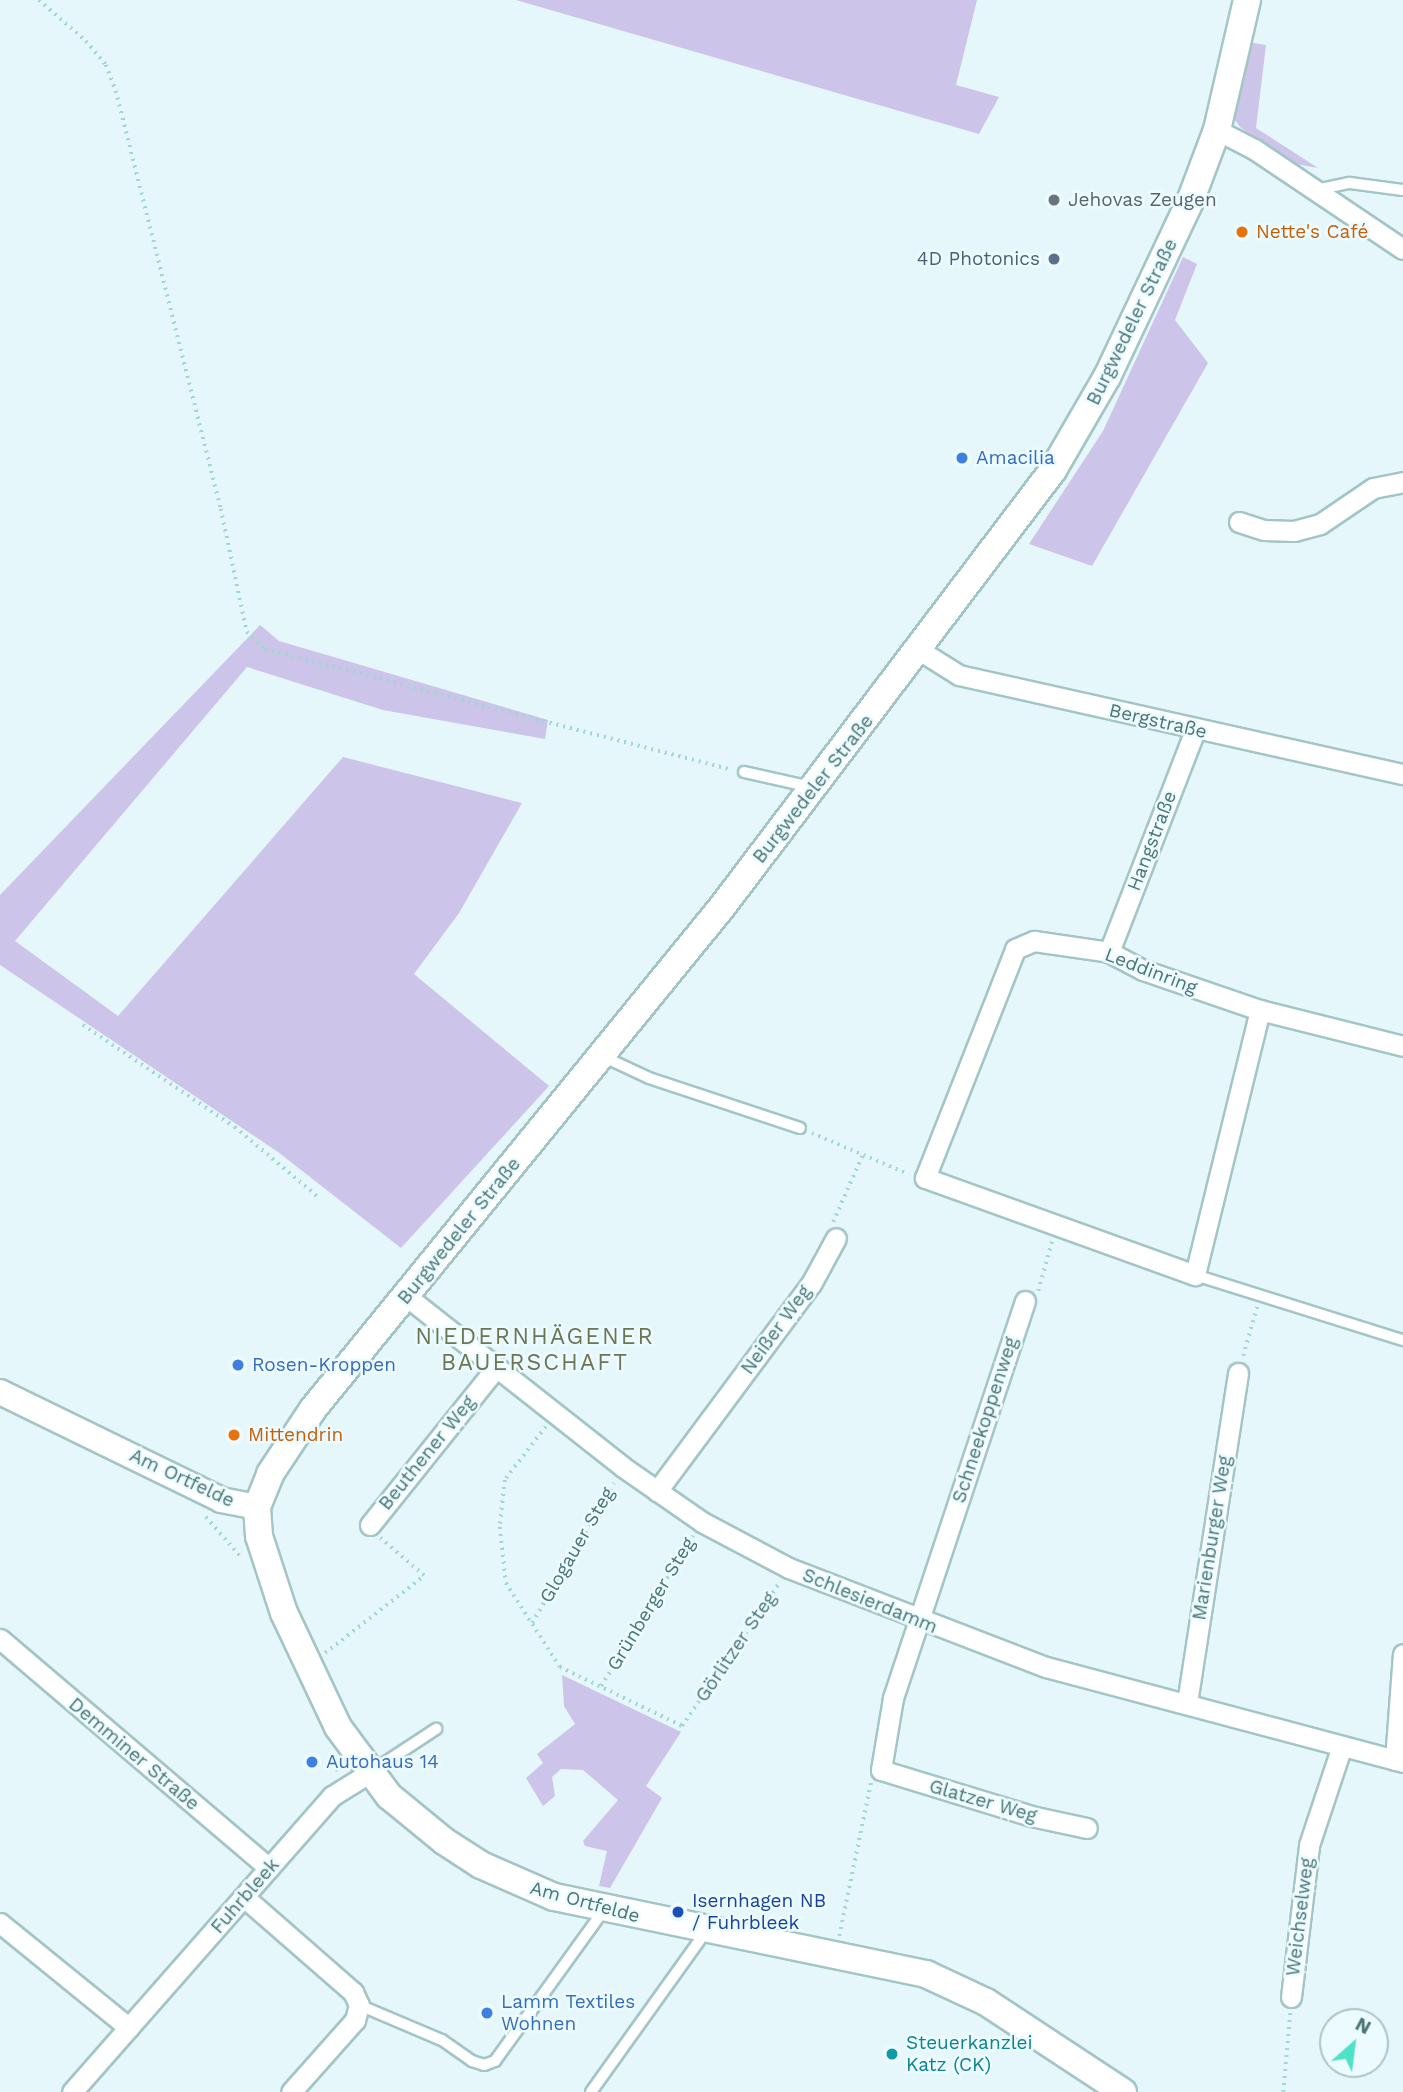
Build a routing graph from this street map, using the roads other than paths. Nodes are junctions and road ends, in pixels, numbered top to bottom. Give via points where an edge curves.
1 (1247, 0) edge
2 (1217, 130) junction
3 (1316, 190) junction
4 (1403, 190) edge
5 (1403, 249) edge
6 (1403, 482) edge
7 (1239, 522) dead end
8 (919, 650) junction
9 (1195, 730) junction
10 (744, 772) road end
11 (1403, 774) edge
12 (815, 788) junction
13 (1109, 952) junction
14 (1260, 1010) junction
15 (1403, 1046) edge
16 (602, 1056) junction
17 (800, 1128) road end
18 (835, 1238) road end
19 (1195, 1275) junction
20 (406, 1296) junction
21 (1025, 1301) road end
22 (1403, 1340) edge
23 (496, 1368) junction
24 (1238, 1373) road end
25 (0, 1392) edge
26 (657, 1491) junction
27 (257, 1507) junction
28 (370, 1525) road end
29 (918, 1621) junction
30 (0, 1639) edge
31 (1403, 1654) edge
32 (1186, 1703) junction
33 (436, 1729) dead end
34 (1342, 1746) junction
35 (1399, 1761) edge
36 (369, 1773) junction
37 (1087, 1828) dead end
38 (269, 1868) junction
39 (244, 1897) junction
40 (604, 1910) junction
41 (0, 1923) edge
42 (708, 1930) junction
43 (1291, 1997) road end
44 (359, 2005) junction
45 (128, 2028) junction
46 (72, 2092) edge
47 (291, 2092) edge
48 (591, 2092) edge
49 (1123, 2092) edge

1 - 2 main road, Burgwedeler Straße
2 - 3 street via 1243,141
2 - 8 main road, Burgwedeler Straße via 1150,290 1073,439
3 - 4 lane via 1350,183
3 - 5 street
6 - 7 street via 1373,488 1320,524 1294,531 1264,530
8 - 9 street, Bergstraße via 959,675
8 - 12 main road, Burgwedeler Straße
9 - 11 street, Bergstraße
9 - 13 street, Hangstraße
10 - 12 lane
12 - 16 main road, Burgwedeler Straße
13 - 14 street, Leddinring via 1143,970
13 - 19 street, Leddinring via 1034,941 1015,949 925,1178
14 - 15 street, Leddinring
14 - 19 street
16 - 17 lane via 649,1078
16 - 20 main road, Burgwedeler Straße
18 - 26 street, Neißer Weg via 811,1284
19 - 22 lane
20 - 23 street, Schlesierdamm
20 - 27 main road, Burgwedeler Straße via 289,1441
21 - 29 street, Schneekoppenweg
23 - 26 street, Schlesierdamm
23 - 28 street, Beuthener Weg
24 - 32 street, Marienburger Weg
25 - 27 street, Am Ortfelde via 221,1500
26 - 29 street, Schlesierdamm via 702,1522 789,1568
27 - 36 main road, Am Ortfelde via 266,1563 310,1675
29 - 32 street, Schlesierdamm via 1046,1667
29 - 37 street, Glatzer Weg via 893,1698 881,1770 1031,1816
30 - 38 street, Demminer Straße
31 - 35 street
32 - 34 street, Schlesierdamm
33 - 36 lane
34 - 35 street, Schlesierdamm
34 - 43 street, Weichselweg via 1309,1845
36 - 38 street, Fuhrbleek via 332,1796
36 - 40 main road, Am Ortfelde via 416,1820 481,1865 554,1897
38 - 39 street, Fuhrbleek
39 - 44 street via 352,1992
39 - 45 street, Fuhrbleek
40 - 42 main road, Am Ortfelde
40 - 44 lane via 495,2061 484,2065 472,2061 442,2040
41 - 45 street
42 - 48 lane
42 - 49 main road, Am Ortfelde via 899,1967 956,1985
44 - 47 street via 355,2020
45 - 46 street, Fuhrbleek

